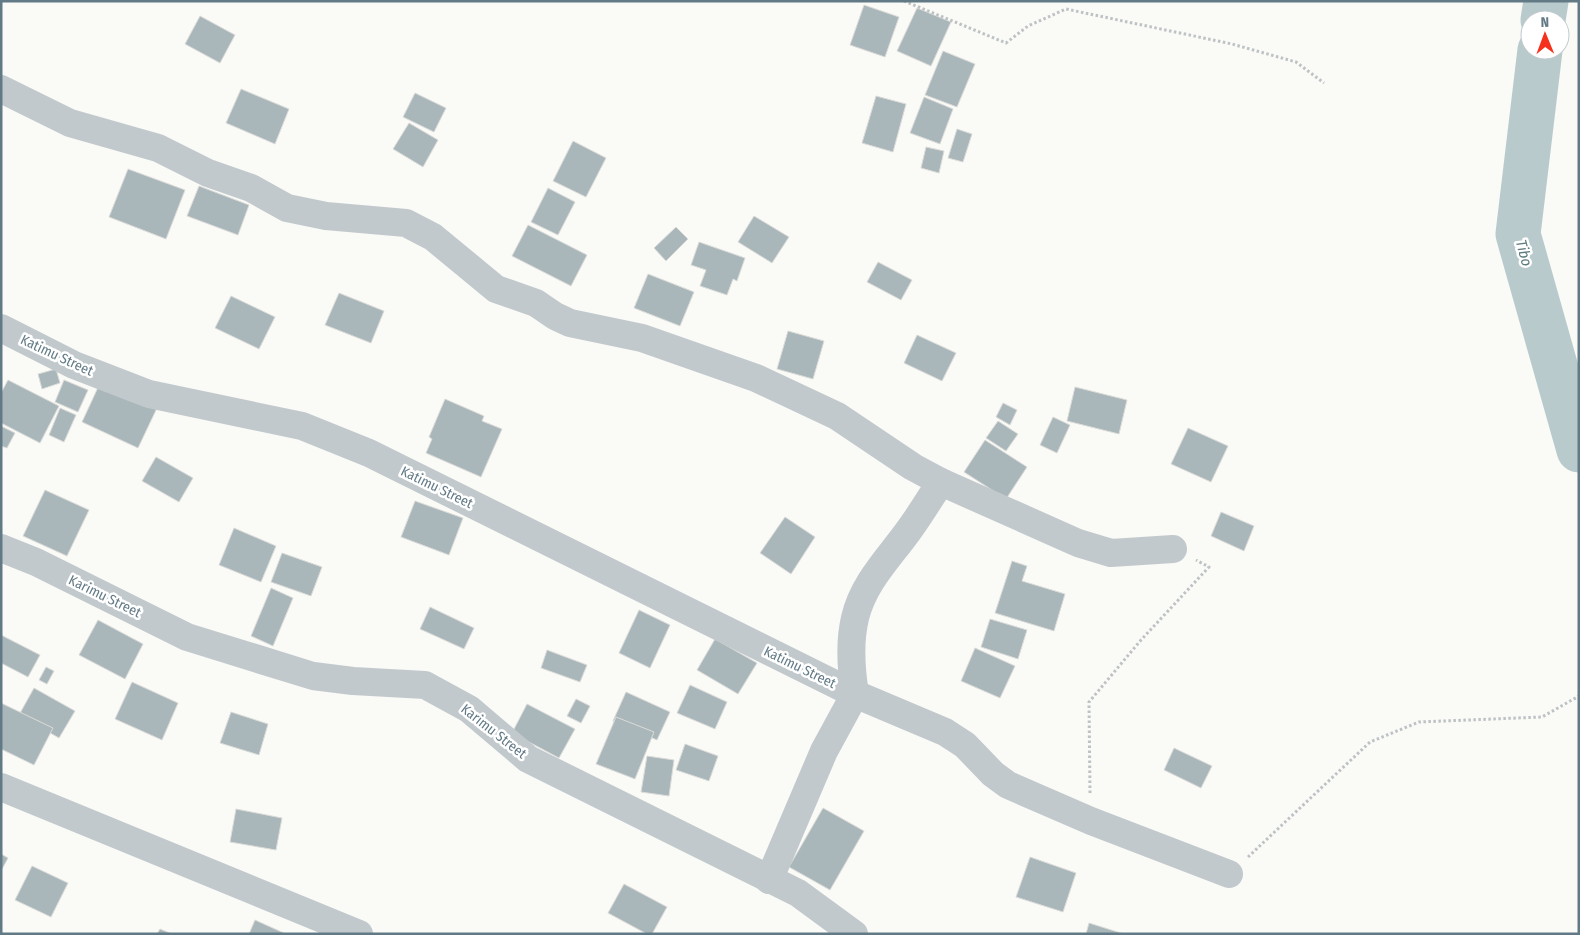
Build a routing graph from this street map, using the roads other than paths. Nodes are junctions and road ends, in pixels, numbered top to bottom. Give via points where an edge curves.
1 (1, 89) edge
2 (1, 328) edge
3 (941, 482) junction
4 (1, 548) edge
5 (1173, 549) road end
6 (855, 694) junction
7 (1, 787) edge
8 (1229, 874) road end
9 (769, 880) junction
10 (359, 934) edge
11 (854, 934) edge

1 - 3 street via 70,123 158,148 208,173 251,188 288,208 326,216 406,223 433,238 496,289 536,303 570,323 642,338 756,378 836,416
2 - 6 street, Katimu Street via 74,365 149,394 302,426 370,453
3 - 5 street via 1078,543 1111,553
3 - 6 street via 862,596 854,618 851,647
4 - 9 street, Karimu Street via 187,637 313,676 353,682 425,685 468,709 528,759
6 - 8 street, Katimu Street via 945,732 1008,785
6 - 9 street via 824,751
7 - 10 street
9 - 11 street, Karimu Street via 798,893

